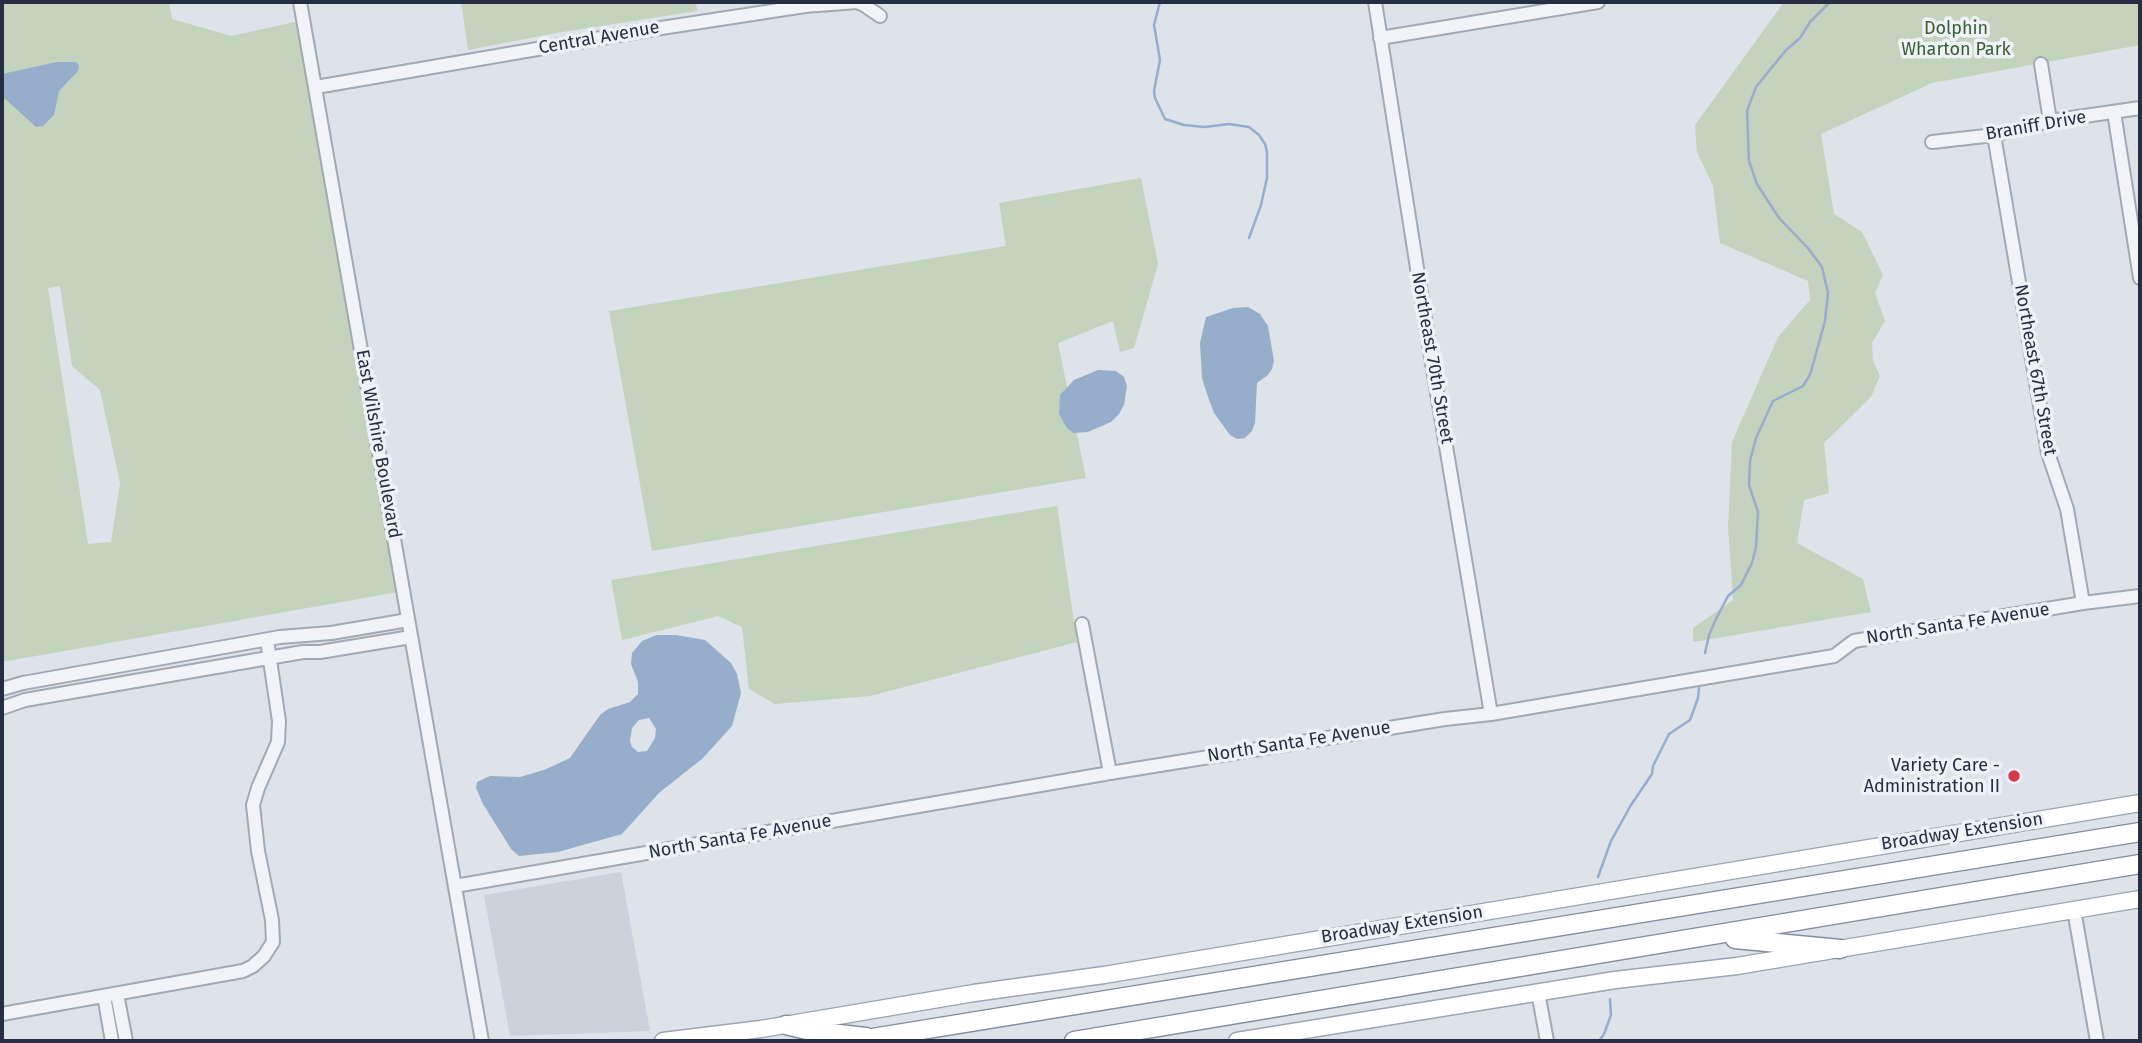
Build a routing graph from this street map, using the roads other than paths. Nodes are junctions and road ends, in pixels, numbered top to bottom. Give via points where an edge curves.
1 (300, 2) edge
2 (1375, 2) edge
3 (1598, 2) edge
4 (880, 16) dead end
5 (1380, 38) junction
6 (2041, 64) dead end
7 (316, 87) junction
8 (2140, 108) edge
9 (2113, 113) junction
10 (2050, 121) junction
11 (1994, 135) junction
12 (1932, 142) dead end
13 (2140, 278) edge
14 (2140, 596) edge
15 (2083, 603) junction
16 (408, 620) junction
17 (1082, 624) dead end
18 (411, 637) junction
19 (267, 639) junction
20 (271, 659) junction
21 (2, 689) edge
22 (2, 708) edge
23 (1491, 714) junction
24 (1110, 773) junction
25 (2140, 803) edge
26 (2140, 832) edge
27 (2140, 864) edge
28 (454, 886) junction
29 (2140, 899) edge
30 (2074, 910) junction
31 (1711, 936) junction
32 (1840, 949) junction
33 (1538, 992) junction
34 (110, 995) junction
35 (2, 1014) edge
36 (786, 1025) junction
37 (872, 1038) junction
38 (112, 1041) edge
39 (125, 1041) edge
40 (482, 1041) edge
41 (663, 1041) edge
42 (854, 1041) edge
43 (1074, 1041) edge
44 (1237, 1041) edge
45 (1547, 1041) edge
46 (2097, 1041) edge

1 - 7 street, East Wilshire Boulevard
2 - 5 street, Northeast 70th Street
3 - 5 street
4 - 7 street, Central Avenue via 857,2 805,6
5 - 23 street, Northeast 70th Street
6 - 10 street
7 - 16 street, East Wilshire Boulevard
8 - 9 street, Braniff Drive
9 - 10 street, Braniff Drive
9 - 13 street
10 - 11 street, Braniff Drive
11 - 12 street, Braniff Drive
11 - 15 street, Northeast 67th Street via 2048,453 2067,509
14 - 15 street, North Santa Fe Avenue
15 - 23 street, North Santa Fe Avenue via 1854,641 1834,656
16 - 18 street, East Wilshire Boulevard
16 - 19 street
17 - 24 street
18 - 20 street
18 - 28 street, East Wilshire Boulevard
19 - 20 street
19 - 21 street
20 - 22 street via 25,700
20 - 34 street via 278,742 253,806 273,942 264,956 243,971
23 - 24 street, North Santa Fe Avenue
24 - 28 street, North Santa Fe Avenue
25 - 36 main road, Broadway Extension
26 - 37 highway, Broadway Extension
27 - 31 highway
28 - 40 street, East Wilshire Boulevard
29 - 30 main road
30 - 32 main road
30 - 46 street
31 - 32 highway
31 - 43 highway
32 - 33 main road
33 - 44 main road
33 - 45 street
34 - 35 street
34 - 38 street
34 - 39 street
36 - 37 highway
36 - 41 main road, Broadway Extension
37 - 42 highway, Broadway Extension

